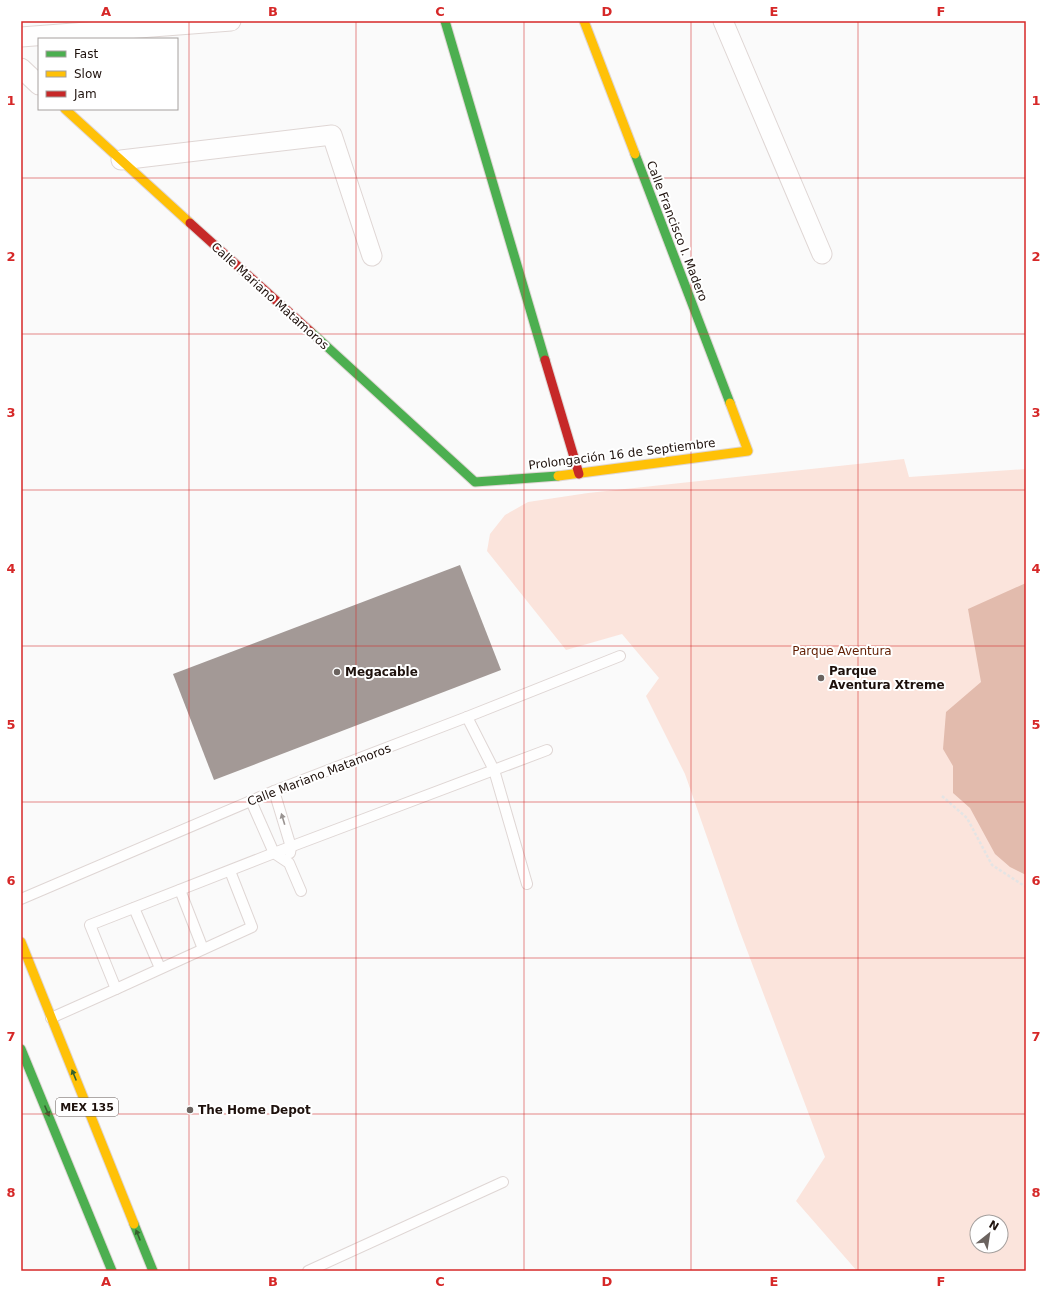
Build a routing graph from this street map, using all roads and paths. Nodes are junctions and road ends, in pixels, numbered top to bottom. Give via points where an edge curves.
1 (231, 21) edge
2 (445, 21) edge
3 (584, 21) edge
4 (723, 21) edge
5 (196, 23) edge
6 (24, 31) edge
7 (21, 68) edge
8 (38, 84) edge
9 (66, 110) edge
10 (121, 160) junction
11 (822, 254) dead end
12 (372, 256) dead end
13 (748, 451) joint
14 (579, 474) junction
15 (475, 482) joint
16 (620, 656) dead end
17 (467, 718) junction
18 (547, 750) dead end
19 (494, 770) junction
20 (274, 791) junction
21 (942, 796) dead end
22 (251, 801) junction
23 (291, 847) junction
24 (274, 853) junction
25 (289, 863) junction
26 (230, 871) junction
27 (527, 884) dead end
28 (1026, 887) edge
29 (180, 890) junction
30 (301, 891) dead end
31 (21, 898) edge
32 (134, 908) junction
33 (21, 942) edge
34 (203, 949) junction
35 (160, 968) junction
36 (116, 989) junction
37 (52, 1018) junction
38 (21, 1049) edge
39 (504, 1182) dead end
40 (112, 1271) edge
41 (153, 1271) edge
42 (308, 1271) edge

1 - 5 street
2 - 14 street
3 - 13 street, Calle Francisco I. Madero
4 - 11 street
5 - 6 street
7 - 8 street
9 - 10 street, Calle Mariano Matamoros
10 - 12 street via 332,135
10 - 15 street, Calle Mariano Matamoros
13 - 14 street, Prolongación 16 de Septiembre
14 - 15 street, Prolongación 16 de Septiembre
16 - 17 lane, Calle Mariano Matamoros
17 - 19 lane
17 - 20 lane, Calle Mariano Matamoros
18 - 19 lane
19 - 23 lane
19 - 27 lane
20 - 22 lane, Calle Mariano Matamoros
23 -> 20 lane
21 - 28 path via 967,818 992,865
22 - 24 lane
22 - 31 lane, Calle Mariano Matamoros
23 - 24 lane
23 - 25 lane
24 - 25 lane
24 - 26 lane
25 - 30 lane
26 - 29 lane
26 - 34 lane via 252,927
29 - 32 lane
29 - 34 lane
32 - 35 lane
32 - 36 lane via 90,925
33 - 37 street, MEX 135
34 - 35 lane
35 - 36 lane
36 - 37 lane
41 -> 37 street, MEX 135
38 -> 40 street, MEX 135
39 - 42 lane

